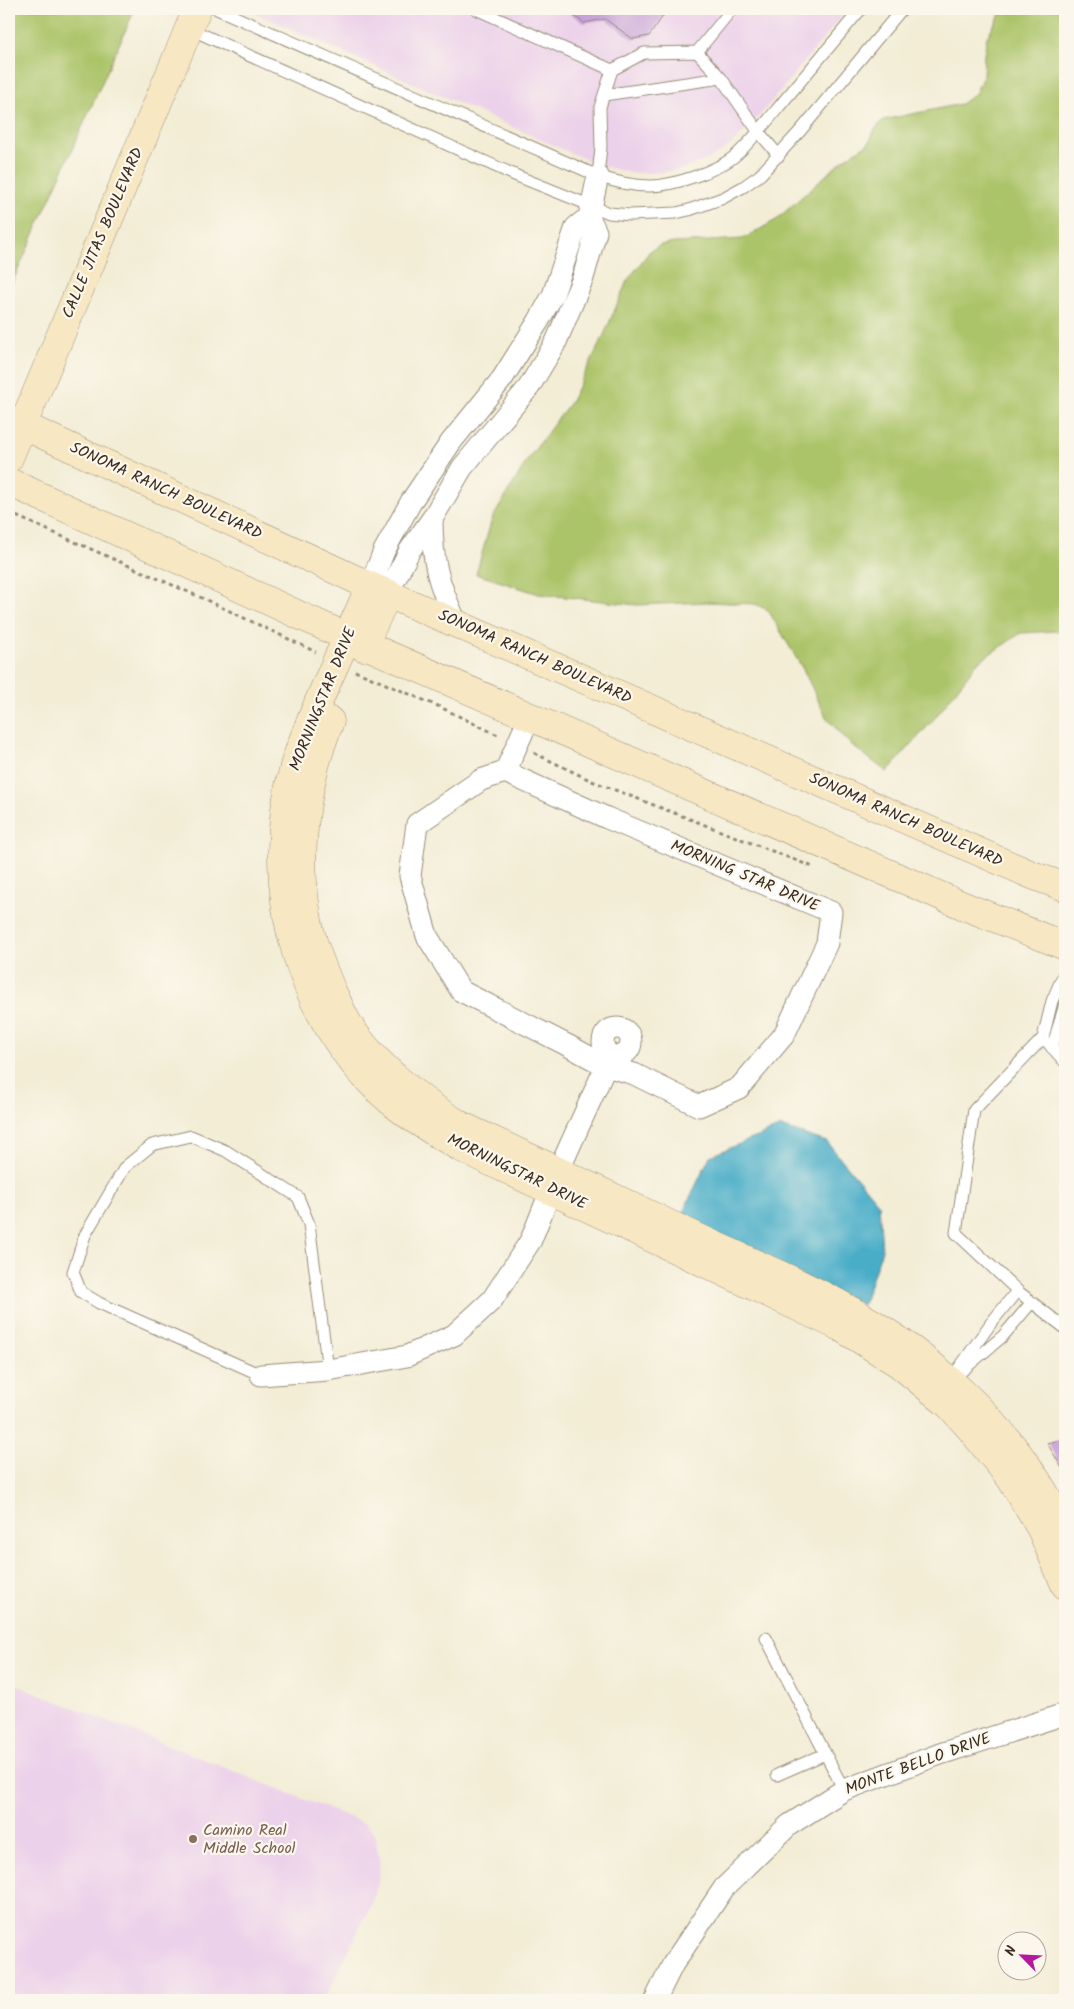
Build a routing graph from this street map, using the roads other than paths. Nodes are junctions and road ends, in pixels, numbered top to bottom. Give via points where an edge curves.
1 (217, 9) edge
2 (476, 9) edge
3 (732, 9) edge
4 (861, 9) edge
5 (902, 9) edge
6 (192, 19) edge
7 (697, 52) junction
8 (612, 70) junction
9 (721, 78) junction
10 (604, 95) junction
11 (758, 131) junction
12 (779, 156) junction
13 (598, 176) junction
14 (590, 212) junction
15 (16, 422) edge
16 (460, 450) junction
17 (9, 458) edge
18 (9, 482) edge
19 (432, 519) junction
20 (379, 590) junction
21 (456, 622) junction
22 (356, 641) junction
23 (530, 716) junction
24 (505, 772) junction
25 (1065, 887) edge
26 (1065, 946) edge
27 (1065, 970) edge
28 (1065, 1004) edge
29 (1043, 1038) junction
30 (1052, 1048) junction
31 (609, 1061) junction
32 (1065, 1062) edge
33 (555, 1181) junction
34 (1017, 1291) junction
35 (1032, 1302) junction
36 (1065, 1328) edge
37 (328, 1370) junction
38 (261, 1375) joint
39 (944, 1388) junction
40 (1065, 1533) edge
41 (1065, 1585) edge
42 (766, 1638) dead end
43 (1065, 1714) edge
44 (825, 1754) junction
45 (777, 1775) dead end
46 (844, 1790) junction
47 (655, 2000) edge

1 - 13 lane
2 - 8 lane
3 - 7 lane
4 - 11 lane
5 - 12 lane
6 - 14 lane
6 - 15 main road, CALLE JITAS BOULEVARD
7 - 8 lane via 644,53
7 - 9 lane
8 - 10 lane
9 - 10 lane
9 - 11 lane
10 - 13 lane via 600,107
11 - 12 lane
11 - 13 lane via 725,163 683,180 652,186 623,184
12 - 14 lane via 743,187 690,210 630,215
13 - 14 street
14 - 16 street via 576,228 553,295
15 - 17 main road, CALLE JITAS BOULEVARD
15 - 20 main road, SONOMA RANCH BOULEVARD
16 - 19 street via 462,468
16 - 20 street via 412,500 384,551
18 - 22 main road
19 - 20 street
19 - 21 street via 435,571
20 - 21 main road, SONOMA RANCH BOULEVARD
20 - 22 main road, MORNINGSTAR DRIVE
21 - 25 main road, SONOMA RANCH BOULEVARD
22 - 23 main road
22 - 33 main road, MORNINGSTAR DRIVE via 302,743 285,809 282,886 294,948 322,1014 342,1046 399,1108 463,1149
23 - 24 street
23 - 26 main road via 972,910
24 - 31 street via 481,780 417,824 410,876 427,936 461,991
24 - 31 street, MORNING STAR DRIVE via 831,912 827,943 784,1035 739,1088 699,1106
27 - 29 lane via 1052,1000
28 - 30 lane
29 - 30 lane
29 - 34 lane via 974,1110 956,1233
30 - 32 lane
31 - 33 street
33 - 37 street via 531,1240 492,1300 454,1335 407,1356
33 - 39 main road, MORNINGSTAR DRIVE via 840,1327
34 - 35 lane
34 - 39 lane
35 - 36 lane
35 - 39 lane via 1003,1336
37 - 38 street
37 - 38 lane via 310,1224 298,1197 226,1151 191,1136 152,1145 125,1167 85,1235 73,1272 81,1292
39 - 40 main road, MORNINGSTAR DRIVE via 1017,1453
39 - 41 main road, MORNINGSTAR DRIVE via 949,1405 1011,1479 1041,1529
42 - 44 lane
43 - 46 street, MONTE BELLO DRIVE via 940,1754
44 - 45 lane
44 - 46 lane
46 - 47 street, MONTE BELLO DRIVE via 789,1825 724,1888 674,1964

